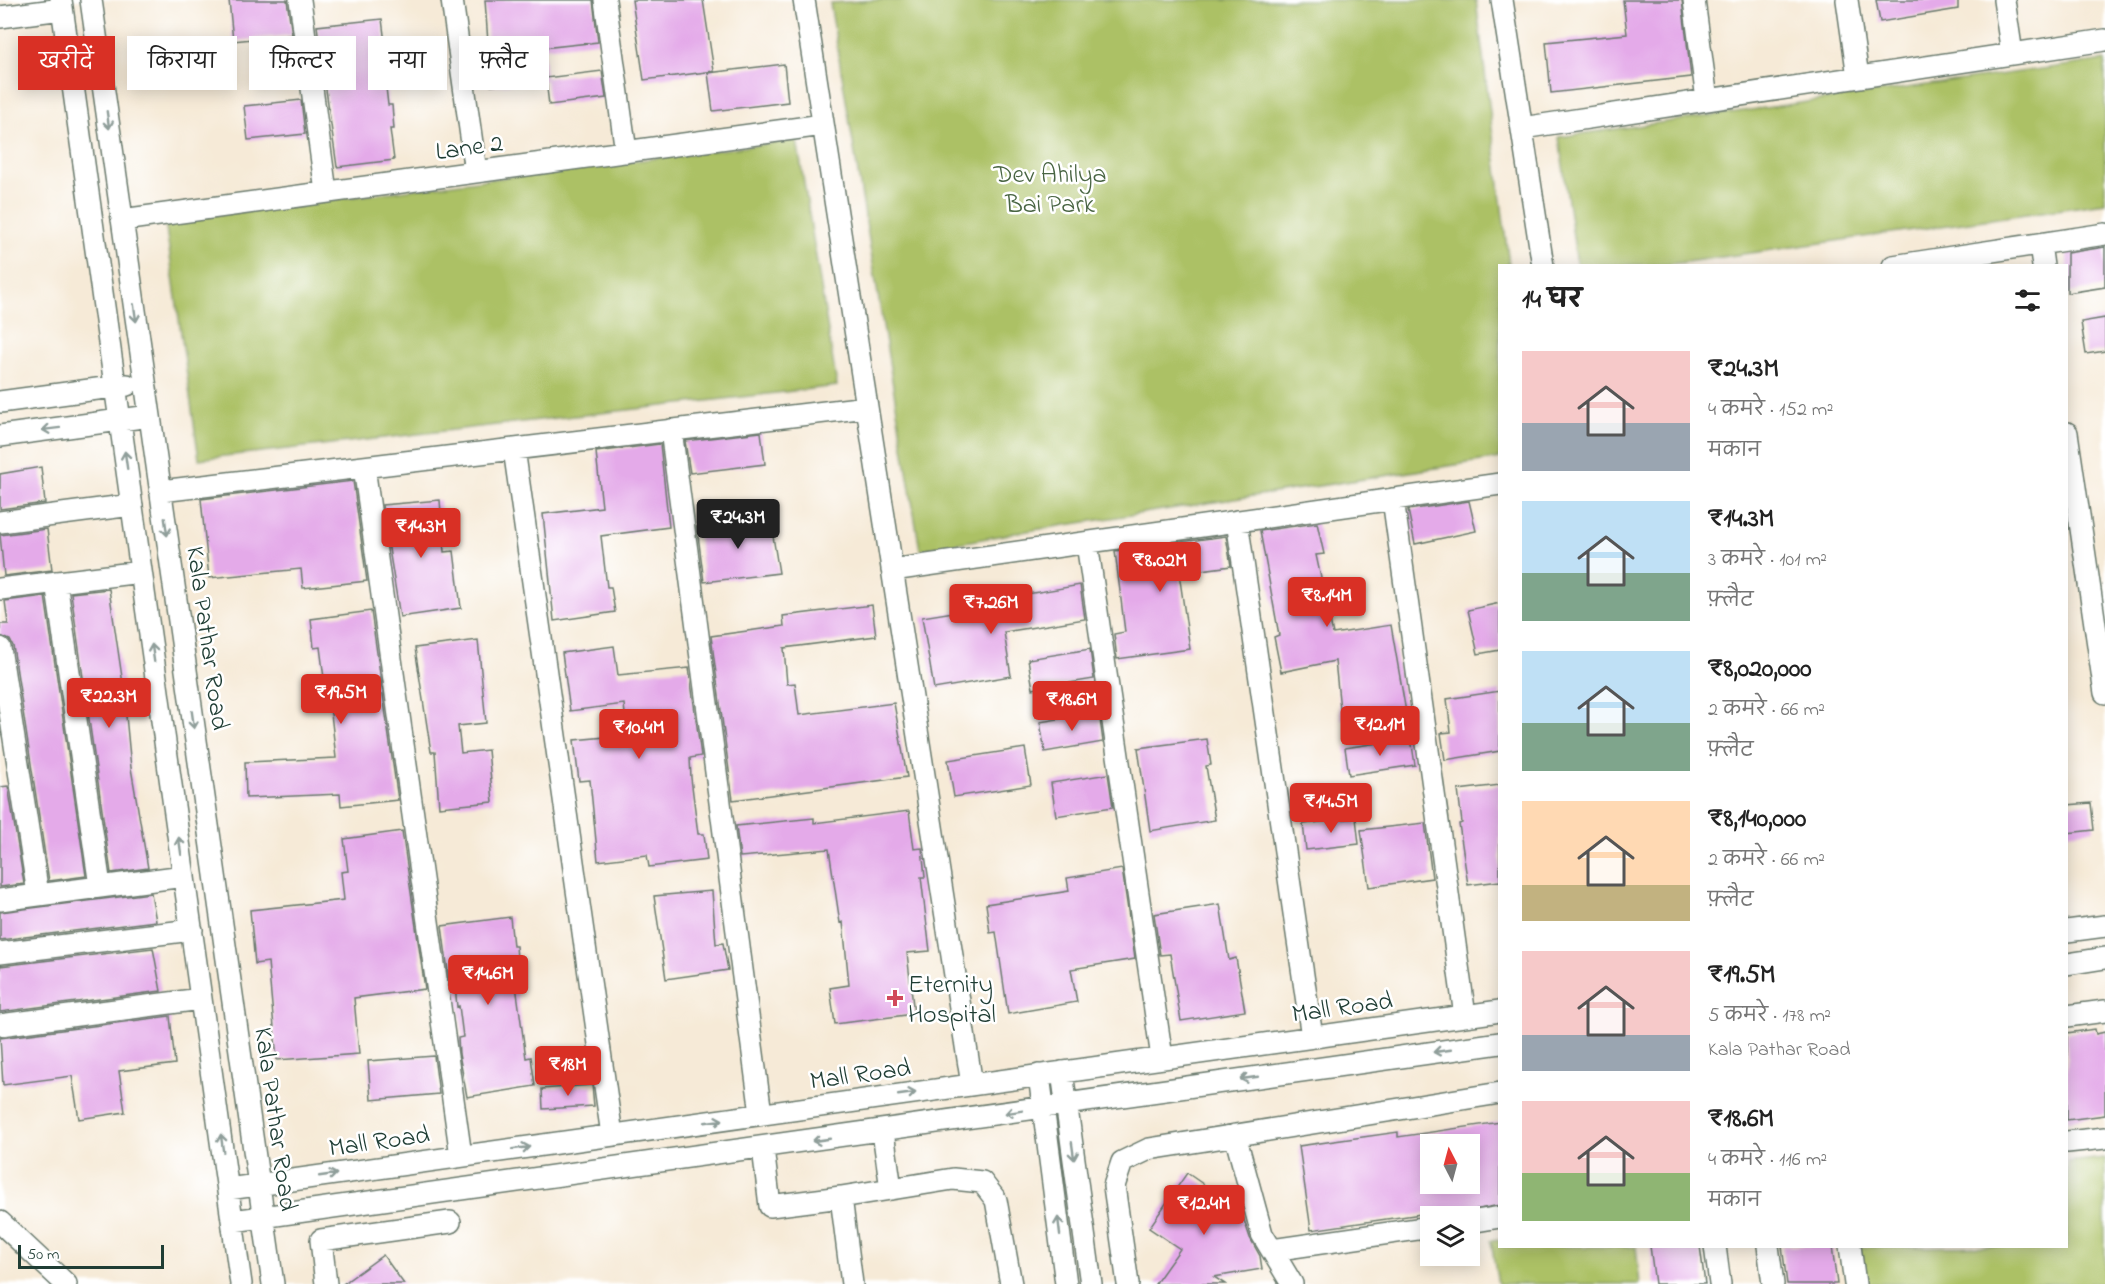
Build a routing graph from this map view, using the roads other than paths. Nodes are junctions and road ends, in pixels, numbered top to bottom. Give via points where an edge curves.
1 (91, 0) edge
2 (300, 0) edge
3 (452, 0) edge
4 (605, 0) edge
5 (804, 0) edge
6 (1502, 0) edge
7 (1694, 0) edge
8 (1847, 0) edge
9 (2004, 0) edge
10 (61, 4) edge
11 (0, 17) edge
12 (2105, 40) edge
13 (2012, 54) junction
14 (1858, 77) junction
15 (1707, 100) junction
16 (823, 125) junction
17 (1522, 128) junction
18 (626, 152) junction
19 (476, 172) junction
20 (326, 192) junction
21 (122, 220) junction
22 (2105, 234) edge
23 (2040, 244) junction
24 (1543, 264) edge
25 (1906, 264) edge
26 (2043, 264) edge
27 (145, 383) junction
28 (115, 387) junction
29 (0, 402) edge
30 (867, 406) junction
31 (150, 416) junction
32 (120, 420) junction
33 (671, 430) junction
34 (0, 436) edge
35 (2068, 440) edge
36 (514, 449) junction
37 (364, 467) junction
38 (1498, 484) edge
39 (161, 491) junction
40 (1393, 499) junction
41 (132, 505) junction
42 (1237, 521) junction
43 (0, 522) edge
44 (1087, 543) junction
45 (892, 570) junction
46 (141, 572) junction
47 (56, 582) junction
48 (0, 589) edge
49 (0, 648) edge
50 (2105, 693) edge
51 (184, 876) junction
52 (100, 886) junction
53 (38, 894) junction
54 (0, 900) edge
55 (2105, 926) edge
56 (192, 930) junction
57 (2068, 931) edge
58 (0, 953) edge
59 (2105, 958) edge
60 (2068, 964) edge
61 (201, 999) junction
62 (1498, 1011) edge
63 (2105, 1011) edge
64 (1465, 1016) junction
65 (2068, 1016) edge
66 (0, 1025) edge
67 (1312, 1037) junction
68 (1498, 1043) edge
69 (1162, 1058) junction
70 (1062, 1072) junction
71 (1039, 1075) junction
72 (972, 1085) junction
73 (1498, 1093) edge
74 (1066, 1104) junction
75 (1043, 1107) junction
76 (761, 1114) junction
77 (883, 1132) junction
78 (612, 1135) junction
79 (1234, 1135) junction
80 (2105, 1138) edge
81 (2068, 1142) edge
82 (763, 1148) junction
83 (461, 1156) junction
84 (259, 1184) junction
85 (228, 1189) junction
86 (891, 1189) junction
87 (841, 1197) junction
88 (264, 1216) junction
89 (1498, 1217) edge
90 (1480, 1220) edge
91 (233, 1221) junction
92 (0, 1222) edge
93 (450, 1222) dead end
94 (1420, 1229) edge
95 (1715, 1248) edge
96 (1768, 1248) edge
97 (1850, 1248) edge
98 (1272, 1250) junction
99 (66, 1284) edge
100 (241, 1284) edge
101 (273, 1284) edge
102 (326, 1284) edge
103 (852, 1284) edge
104 (1011, 1284) edge
105 (1066, 1284) edge
106 (1091, 1284) edge
107 (1128, 1284) edge
108 (1292, 1284) edge
109 (1720, 1284) edge
110 (1773, 1284) edge
111 (1855, 1284) edge

1 -> 21 street, Kala Pathar Road
2 - 20 street
3 - 19 street
4 - 18 street
5 - 16 street
6 - 17 street
7 - 15 street
8 - 14 street
9 - 13 street
10 - 11 street
10 - 28 street
12 - 13 street
13 - 14 street
14 - 15 street
15 - 17 street
16 - 18 street, Lane 2
16 - 30 street
17 - 24 street
18 - 19 street, Lane 2
19 - 20 street, Lane 2
20 - 21 street, Lane 2
21 -> 27 street, Kala Pathar Road
22 - 23 street
23 - 25 street
23 - 26 street
27 - 28 street
27 - 31 street, Kala Pathar Road
28 - 29 street
28 - 32 street
30 - 33 street
30 - 45 street
31 - 32 street
31 - 39 street, Kala Pathar Road
32 -> 34 street
41 -> 32 street
33 - 36 street
33 - 76 street
35 - 50 street
36 - 37 street
36 - 78 street
37 - 39 street
37 - 83 street
38 - 40 street
39 -> 84 street, Kala Pathar Road
40 - 42 street
40 - 64 street
41 - 43 street
41 - 46 street
42 - 44 street
42 - 67 street
44 - 45 street
44 - 69 street
45 - 72 street
46 - 47 street
51 -> 46 street
47 - 48 street
47 - 52 street
49 - 53 street
51 - 52 street
51 - 56 street
52 - 53 street
53 - 54 street
55 - 57 street
56 - 58 street
56 - 61 street
59 - 60 street
61 - 66 street
85 -> 61 street
62 - 64 street, Mall Road
63 - 65 street
64 - 67 street, Mall Road
67 - 69 street, Mall Road
68 -> 74 street
69 - 70 street, Mall Road
70 - 71 street, Mall Road
70 - 74 street
71 - 72 street, Mall Road
71 - 75 street
76 -> 72 street, Mall Road
73 - 79 street
74 - 75 street
74 -> 106 street
75 -> 77 street
105 -> 75 street
78 -> 76 street, Mall Road
77 -> 82 street
77 - 86 street
83 -> 78 street, Mall Road
79 - 98 street via 1262,1234
79 - 107 street via 1149,1149 1122,1162 1114,1186
80 - 81 street
82 - 87 street via 770,1206
82 - 88 street
84 -> 83 street, Mall Road
84 - 85 street, Mall Road
84 - 88 street, Kala Pathar Road
85 - 91 street
86 - 87 street
86 - 104 street via 953,1179 982,1182 996,1200
87 - 103 street
88 - 91 street
88 - 101 street, Kala Pathar Road
89 - 90 street
91 - 100 street
92 - 99 street
93 - 102 street via 321,1240
94 - 98 street
95 - 109 street
96 - 110 street
97 - 111 street
98 - 108 street

